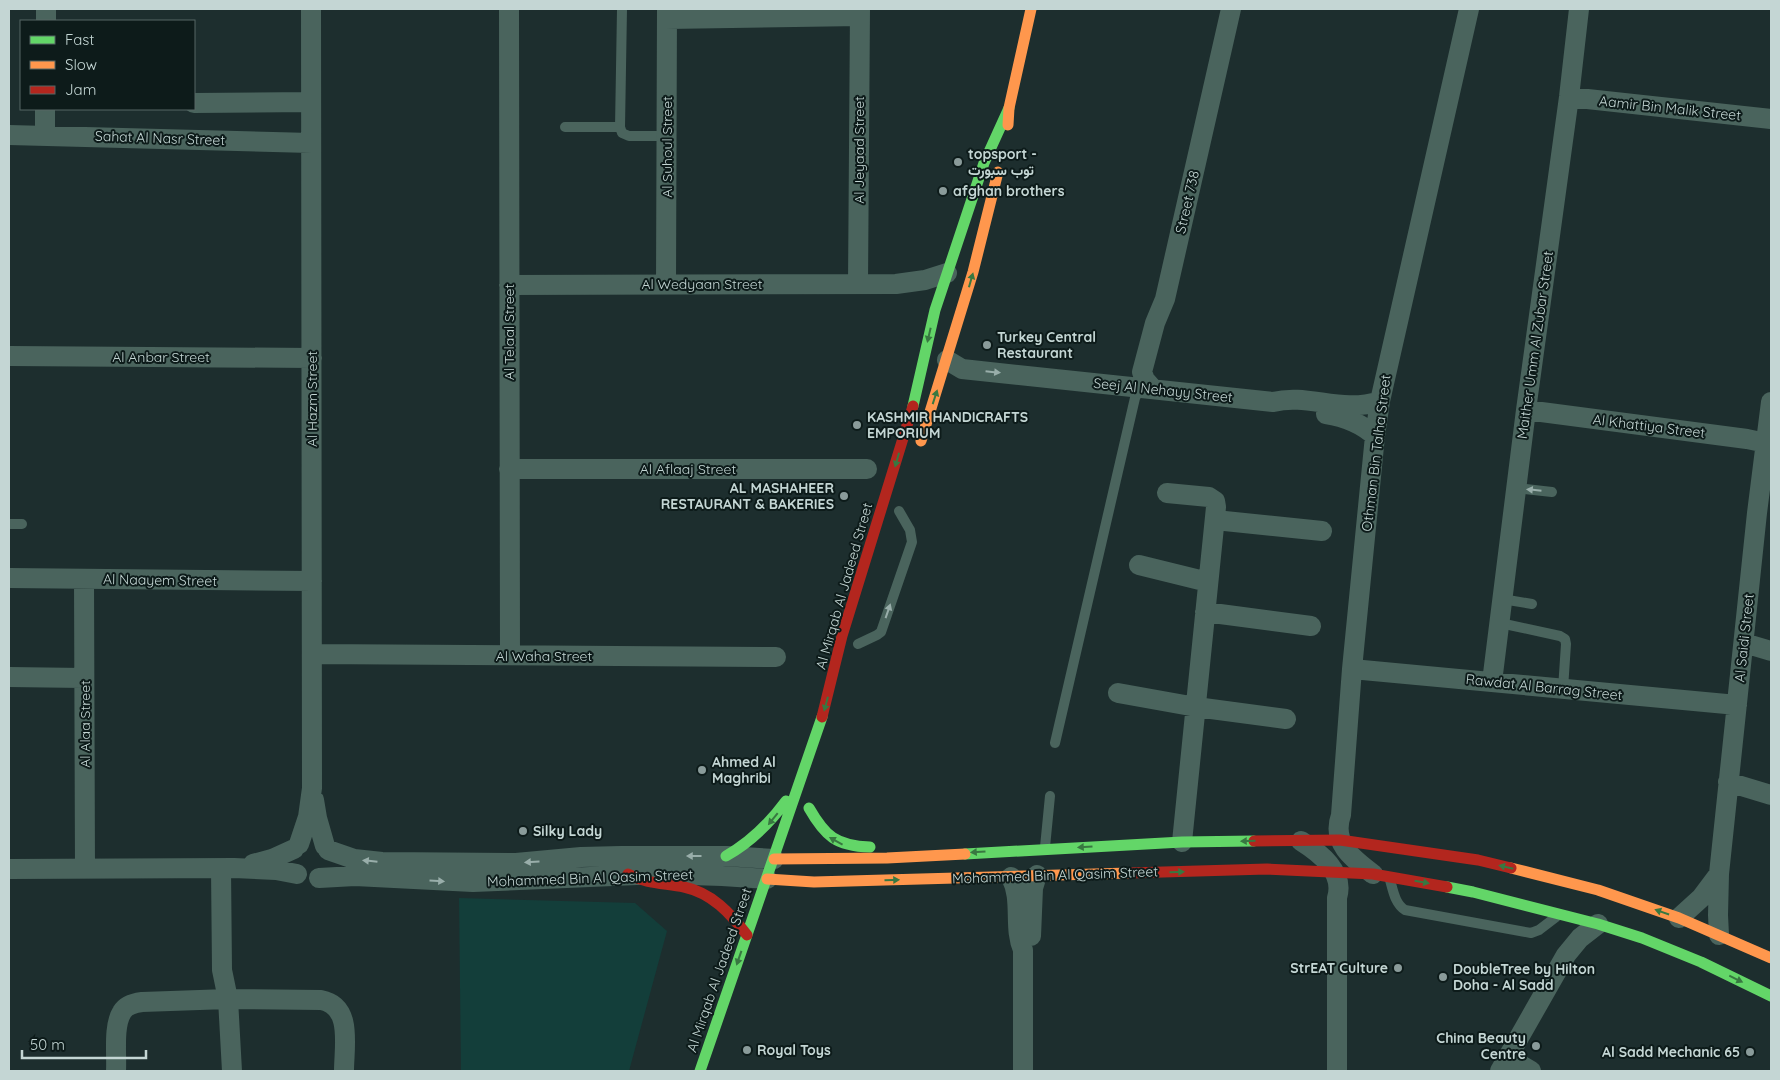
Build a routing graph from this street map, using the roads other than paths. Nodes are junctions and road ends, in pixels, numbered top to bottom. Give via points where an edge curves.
1 (311, 9) edge
2 (509, 9) edge
3 (622, 9) edge
4 (1030, 9) edge
5 (1231, 9) edge
6 (1470, 9) edge
7 (1579, 9) edge
8 (860, 12) edge
9 (763, 13) edge
10 (667, 14) edge
11 (1569, 97) junction
12 (311, 102) junction
13 (195, 103) edge
14 (1009, 108) junction
15 (45, 110) edge
16 (1771, 119) edge
17 (620, 126) junction
18 (566, 127) dead end
19 (9, 135) edge
20 (45, 135) junction
21 (667, 136) junction
22 (311, 143) junction
23 (1004, 145) dead end
24 (1000, 164) dead end
25 (952, 278) junction
26 (666, 284) junction
27 (858, 284) junction
28 (896, 284) junction
29 (509, 285) junction
30 (940, 317) junction
31 (9, 356) edge
32 (312, 358) junction
33 (947, 360) junction
34 (1147, 387) junction
35 (1380, 401) junction
36 (1273, 402) junction
37 (1771, 402) edge
38 (1526, 410) junction
39 (1375, 436) junction
40 (1769, 443) edge
41 (917, 455) dead end
42 (867, 468) dead end
43 (509, 469) junction
44 (1516, 488) junction
45 (1552, 492) dead end
46 (1167, 493) dead end
47 (900, 507) joint
48 (1764, 514) edge
49 (1215, 520) junction
50 (9, 524) edge
51 (22, 524) dead end
52 (893, 529) dead end
53 (1322, 531) dead end
54 (1139, 565) dead end
55 (9, 578) edge
56 (84, 579) junction
57 (312, 581) junction
58 (1208, 582) junction
59 (1502, 599) junction
60 (1532, 604) dead end
61 (1205, 612) junction
62 (1500, 623) junction
63 (863, 625) dead end
64 (1311, 626) dead end
65 (1744, 643) junction
66 (857, 648) joint
67 (1771, 651) edge
68 (312, 654) junction
69 (510, 656) junction
70 (776, 657) dead end
71 (1352, 669) junction
72 (9, 678) edge
73 (84, 678) junction
74 (1492, 682) junction
75 (1563, 689) junction
76 (1118, 693) dead end
77 (1737, 706) junction
78 (1196, 707) junction
79 (1286, 719) dead end
80 (1056, 743) dead end
81 (801, 779) junction
82 (1728, 782) junction
83 (312, 788) junction
84 (1771, 795) edge
85 (1052, 796) dead end
86 (1341, 815) junction
87 (804, 827) dead end
88 (1340, 840) junction
89 (1300, 841) junction
90 (1182, 842) junction
91 (1368, 843) junction
92 (296, 846) junction
93 (798, 846) dead end
94 (327, 848) junction
95 (1048, 848) junction
96 (934, 855) junction
97 (726, 856) junction
98 (784, 859) junction
99 (229, 868) junction
100 (9, 869) edge
101 (85, 869) junction
102 (1313, 870) junction
103 (1335, 872) junction
104 (297, 874) junction
105 (628, 874) junction
106 (1719, 874) junction
107 (1037, 875) junction
108 (1381, 875) junction
109 (1011, 876) junction
110 (319, 878) junction
111 (776, 880) junction
112 (1337, 898) junction
113 (1561, 914) junction
114 (1679, 918) junction
115 (1598, 924) junction
116 (747, 935) junction
117 (1719, 935) junction
118 (1023, 950) junction
119 (1566, 955) junction
120 (1771, 958) edge
121 (1771, 996) edge
122 (228, 999) junction
123 (1504, 1064) edge
124 (116, 1071) edge
125 (232, 1071) edge
126 (344, 1071) edge
127 (700, 1071) edge
128 (1023, 1071) edge
129 (1337, 1071) edge
130 (1531, 1071) edge

1 - 12 street, Al Hazm Street
2 - 29 street, Al Telaal Street
3 - 17 lane
4 - 14 street
5 - 34 street, Street 738 via 1165,299 1163,339 1156,374
6 - 35 street, Othman Bin Talha Street
7 - 11 street, Maither Umm Al Zubar Street
8 - 9 street, Al Jeyaad Street
8 - 27 street, Al Jeyaad Street
9 - 10 street, Al Jeyaad Street
10 - 21 street, Al Suhoul Street
11 - 16 street, Aamir Bin Malik Street
11 - 38 street, Maither Umm Al Zubar Street
12 - 13 street
12 - 22 street, Al Hazm Street
14 - 23 street
14 - 25 street, Al Mirqab Al Jadeed Street via 984,163 961,231 963,256
15 - 20 street
17 - 18 lane
17 - 21 lane via 622,133 629,136
19 - 20 street, Sahat Al Nasr Street
20 - 22 street, Sahat Al Nasr Street
21 - 26 street, Al Suhoul Street
22 - 32 street, Al Hazm Street
33 -> 24 street via 974,272
25 - 28 street, Al Wedyaan Street
25 - 30 street, Al Mirqab Al Jadeed Street
26 - 27 street, Al Wedyaan Street
26 - 29 street, Al Wedyaan Street
27 - 28 street, Al Wedyaan Street
28 - 30 street, Al Wedyaan Street via 917,292
29 - 43 street, Al Telaal Street
30 - 33 street
30 -> 81 street, Al Mirqab Al Jadeed Street via 842,636 826,707
31 - 32 street, Al Anbar Street
32 - 57 street, Al Hazm Street
33 -> 34 street, Seej Al Nehayy Street via 962,369
41 -> 33 street
34 - 36 street, Seej Al Nehayy Street
34 - 80 lane via 1135,398
35 - 36 street, Seej Al Nehayy Street via 1350,407 1293,400
35 - 39 street, Othman Bin Talha Street
36 - 39 street via 1349,419
37 - 40 street, Al Saidi Street
38 - 40 street, Al Khattiya Street
38 - 44 street, Maither Umm Al Zubar Street
39 - 71 street, Othman Bin Talha Street
40 - 48 street, Al Saidi Street
42 - 43 street, Al Aflaaj Street
43 - 69 street, Al Telaal Street
45 -> 44 lane
44 - 59 street, Maither Umm Al Zubar Street
46 - 49 street via 1213,499
47 - 52 street
66 -> 47 lane via 881,632 912,542
48 - 65 street, Al Saidi Street
49 - 53 street
49 - 58 street
50 - 51 lane
54 - 58 street
55 - 56 street, Al Naayem Street
56 - 57 street, Al Naayem Street
56 - 73 street, Al Alaa Street
57 - 68 street, Al Hazm Street
58 - 61 street
59 - 60 lane
59 - 62 street, Maither Umm Al Zubar Street
61 - 64 street
61 - 78 street
62 - 74 street, Maither Umm Al Zubar Street
62 - 75 lane via 1565,639
63 - 66 street
65 - 67 street
65 - 77 street, Al Saidi Street
68 - 69 street, Al Waha Street
68 - 83 street, Al Hazm Street
69 - 70 street, Al Waha Street
71 - 74 street, Rawdat Al Barrag Street
71 - 86 street, Othman Bin Talha Street
72 - 73 street
73 - 101 street, Al Alaa Street
74 - 75 street, Rawdat Al Barrag Street
75 - 77 street, Rawdat Al Barrag Street
76 - 78 street
77 - 82 street, Al Saidi Street
78 - 79 street
78 - 90 street
81 -> 97 street via 760,834
81 - 98 street, Al Mirqab Al Jadeed Street
82 - 84 street
82 - 106 street, Al Saidi Street
83 - 92 street, Al Hazm Street via 308,817
83 - 94 street, Al Hazm Street
85 - 95 lane
86 - 88 street, Othman Bin Talha Street
86 - 91 street
96 -> 87 street via 913,846 852,847 834,840 820,827 811,804
88 - 89 street, Mohammed Bin Al Qasim Street
88 - 91 street, Mohammed Bin Al Qasim Street
88 - 108 street via 1360,864
89 -> 90 street, Mohammed Bin Al Qasim Street
89 - 103 street via 1319,854
90 -> 95 street, Mohammed Bin Al Qasim Street
114 -> 91 street, Mohammed Bin Al Qasim Street via 1539,874 1478,860
92 - 94 street via 316,840
92 - 99 street via 272,859
92 - 104 street via 291,862
93 - 98 street, Al Mirqab Al Jadeed Street
97 -> 94 street, Mohammed Bin Al Qasim Street via 600,856 516,863 382,862 354,859
94 - 110 street via 330,856 328,869
95 -> 96 street, Mohammed Bin Al Qasim Street
96 - 98 street, Mohammed Bin Al Qasim Street
97 - 98 street, Mohammed Bin Al Qasim Street
98 - 111 street, Al Mirqab Al Jadeed Street
98 - 111 street, Al Mirqab Al Jadeed Street
99 - 101 street
99 - 104 street
99 - 122 street via 222,970
100 - 101 street
102 - 103 street, Mohammed Bin Al Qasim Street
107 -> 102 street, Mohammed Bin Al Qasim Street
102 - 112 street
103 - 108 street, Mohammed Bin Al Qasim Street
103 - 112 street via 1339,884
104 - 110 street via 308,879
110 -> 105 street, Mohammed Bin Al Qasim Street via 355,876 473,882
105 - 111 street, Mohammed Bin Al Qasim Street via 699,874
105 - 116 street via 644,882 684,887 705,894 727,909
106 - 114 street via 1701,898
106 - 117 street, Al Saidi Street
107 - 109 street, Mohammed Bin Al Qasim Street
107 - 118 street via 1033,888 1032,931
108 -> 113 street, Mohammed Bin Al Qasim Street via 1472,892
108 - 113 lane via 1405,910 1531,933
111 -> 109 street, Mohammed Bin Al Qasim Street via 814,882
109 - 118 street via 1018,893 1019,934
111 - 116 street, Al Mirqab Al Jadeed Street
112 - 129 street
113 - 115 street, Mohammed Bin Al Qasim Street
113 - 119 street via 1567,934
114 - 117 street, Mohammed Bin Al Qasim Street
115 - 119 street
115 -> 121 street, Mohammed Bin Al Qasim Street via 1701,962
116 -> 127 street, Al Mirqab Al Jadeed Street
117 - 120 street, Mohammed Bin Al Qasim Street
118 - 128 street
119 - 123 street
122 - 124 street via 132,1004 122,1012 117,1025
122 - 125 street
122 - 126 street via 330,1002 340,1011 344,1023
123 - 130 street

